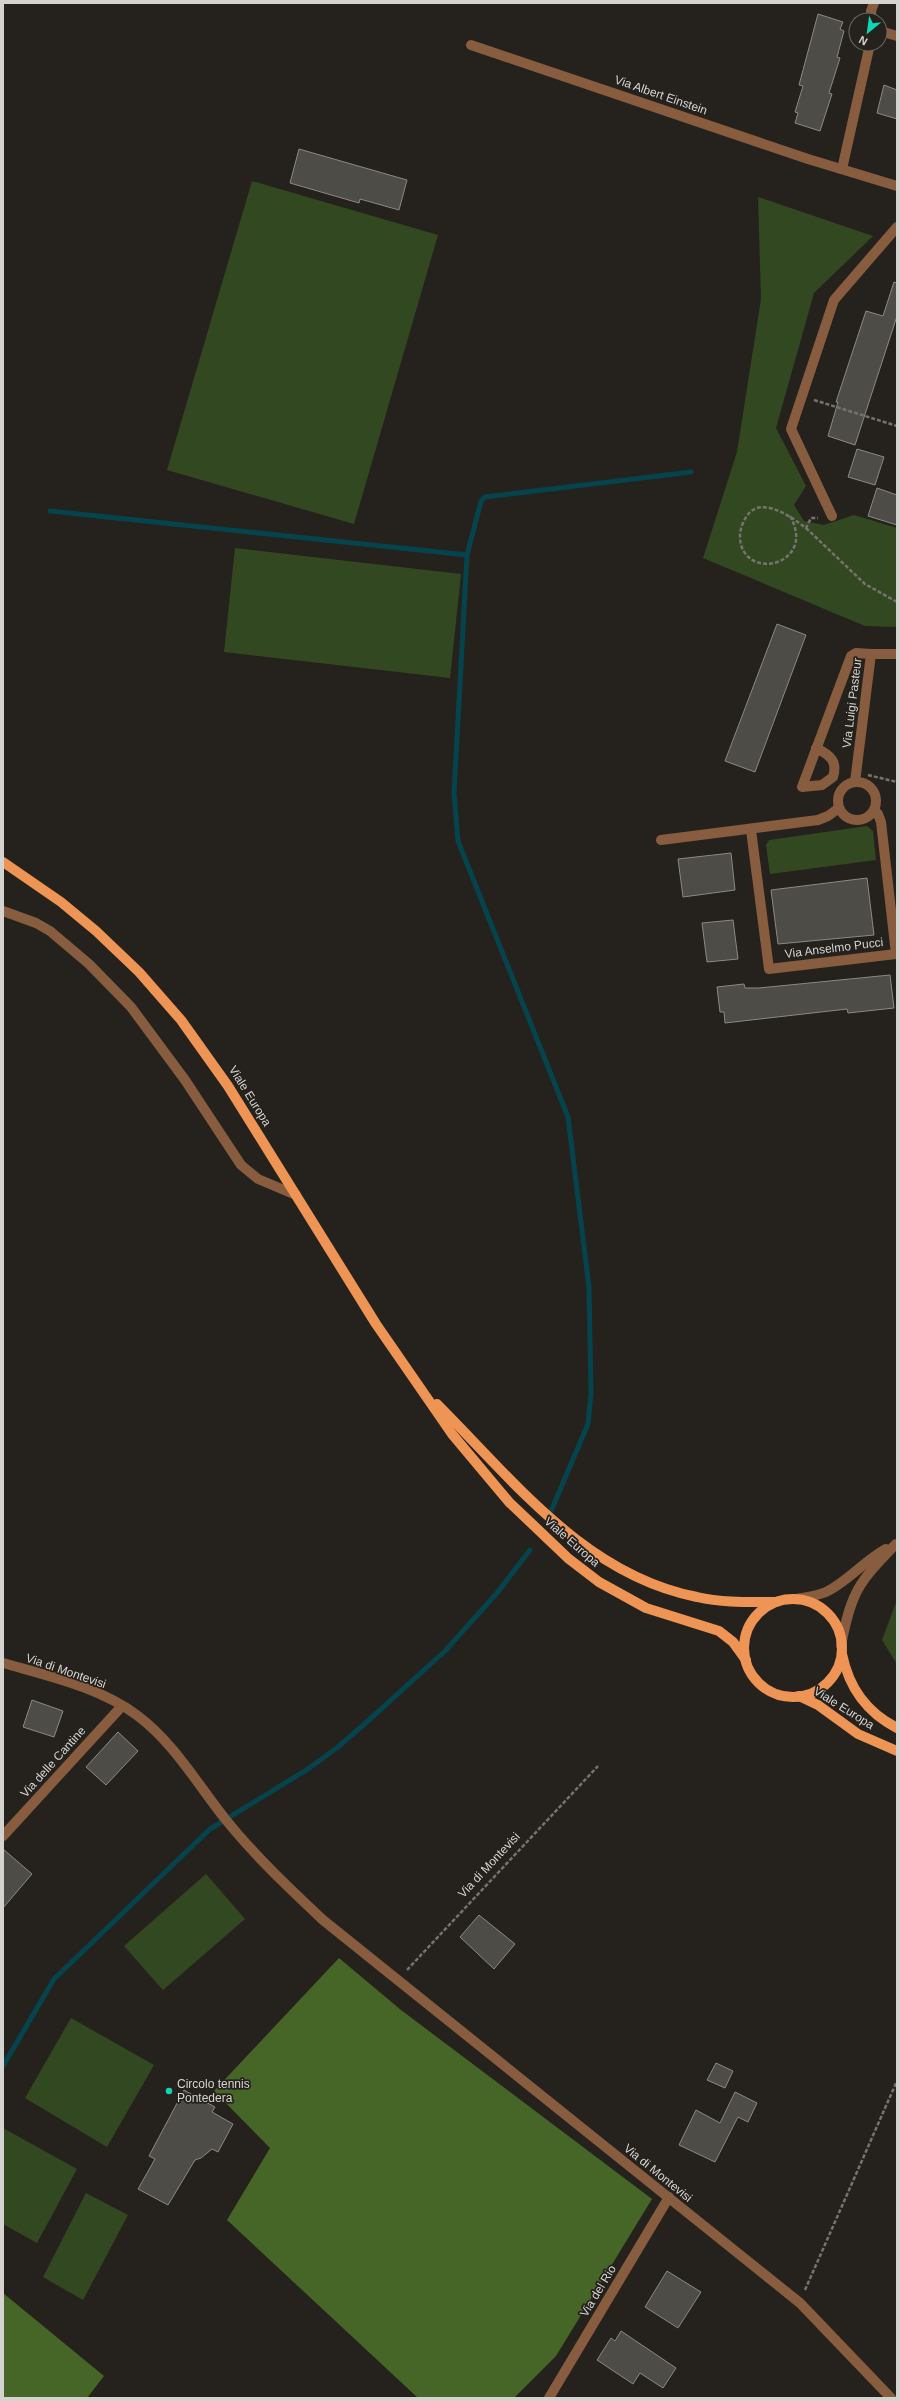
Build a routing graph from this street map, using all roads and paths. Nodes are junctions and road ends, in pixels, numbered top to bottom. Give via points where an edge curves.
1 (471, 45) dead end
2 (868, 52) edge
3 (842, 169) junction
4 (897, 186) edge
5 (897, 227) edge
6 (802, 396) junction
7 (897, 426) edge
8 (790, 516) junction
9 (832, 516) joint
10 (806, 528) junction
11 (897, 602) edge
12 (871, 654) junction
13 (897, 654) edge
14 (816, 748) dead end
15 (855, 777) junction
16 (897, 782) edge
17 (839, 808) junction
18 (874, 810) junction
19 (751, 830) junction
20 (661, 840) dead end
21 (3, 862) edge
22 (3, 911) edge
23 (897, 956) edge
24 (296, 1195) junction
25 (423, 1390) junction
26 (896, 1544) edge
27 (796, 1599) junction
28 (776, 1602) junction
29 (841, 1648) junction
30 (746, 1660) junction
31 (3, 1663) edge
32 (799, 1696) junction
33 (122, 1706) junction
34 (897, 1728) edge
35 (897, 1751) edge
36 (598, 1766) dead end
37 (3, 1836) edge
38 (398, 1980) junction
39 (897, 2081) edge
40 (669, 2198) junction
41 (800, 2303) junction
42 (549, 2398) edge
43 (890, 2398) edge

1 - 3 street, Via Albert Einstein
2 - 3 street
3 - 4 street, Via Albert Einstein
5 - 6 street via 834,300
6 - 7 path
6 - 9 street via 791,429
8 - 8 path via 771,508 757,508 750,512 741,528 739,538 742,549 751,558 762,563 774,565 786,560 796,542 796,528
8 - 10 path
9 - 10 path via 811,518
10 - 11 path via 865,584
12 - 13 street, Via Luigi Pasteur
12 - 14 street via 856,653 851,656
12 - 15 street, Via Luigi Pasteur
15 - 16 path
15 - 17 street via 842,788 838,797
15 - 18 street via 873,790 876,796
17 - 18 street via 852,820 867,817
17 - 19 street via 818,820
18 - 23 street, Via Anselmo Pucci via 880,822
19 - 20 street
19 - 23 street, Via Anselmo Pucci via 769,969
21 - 24 main road, Viale Europa via 82,919 126,958 154,988 215,1065
22 - 24 street via 36,923 88,964 136,1013 185,1080 241,1165 258,1179
24 - 25 main road, Viale Europa via 376,1324
25 - 28 main road, Viale Europa via 537,1505 575,1540 603,1560 644,1581 686,1595 728,1601
25 - 30 main road, Viale Europa via 470,1458 509,1502 569,1559 599,1582 631,1601 662,1614 719,1631 733,1642
26 - 27 street via 864,1563 831,1590
26 - 29 street via 868,1573 855,1593
27 - 28 main road, Viale Europa
27 - 29 main road, Viale Europa via 824,1610 836,1626
28 - 30 main road, Viale Europa via 762,1610 752,1621 744,1640
29 - 32 main road, Viale Europa via 837,1667 828,1681 815,1691
29 - 34 main road, Viale Europa via 848,1679 860,1698 879,1717
30 - 32 main road, Viale Europa via 749,1670 762,1686 781,1695
31 - 33 street, Via di Montevisi via 86,1689
32 - 35 main road, Viale Europa via 818,1705 858,1734
33 - 37 street, Via delle Cantine
33 - 38 street, Via di Montevisi via 145,1721 167,1744 217,1810 267,1868 323,1920
36 - 38 path, Via di Montevisi
38 - 40 street, Via di Montevisi
39 - 41 path
40 - 41 street, Via di Montevisi
40 - 42 street, Via del Rio
41 - 43 street, Via di Montevisi

